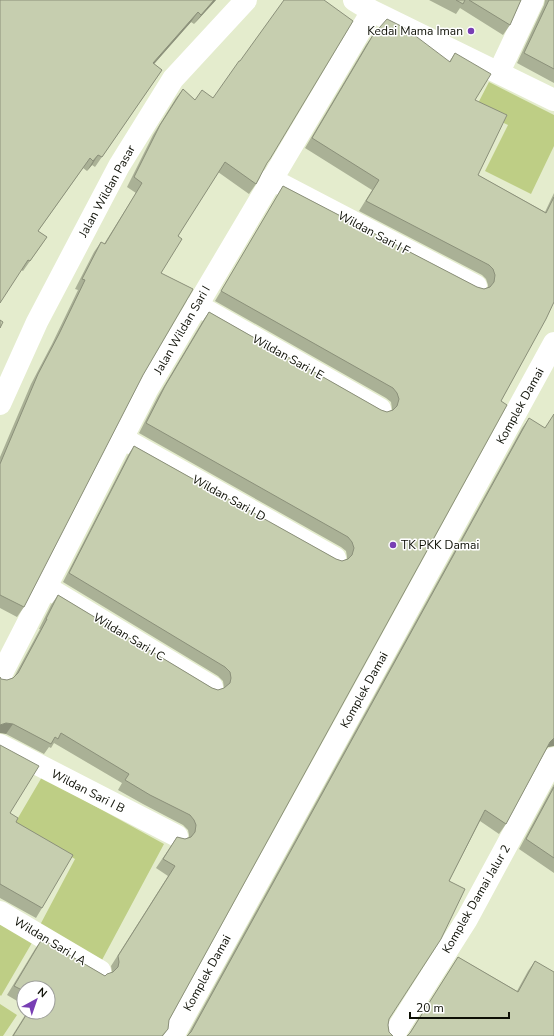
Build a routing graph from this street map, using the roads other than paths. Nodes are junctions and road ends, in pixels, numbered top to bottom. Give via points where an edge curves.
1 (246, 0) edge
2 (533, 0) edge
3 (363, 6) edge
4 (499, 72) junction
5 (554, 100) edge
6 (271, 179) junction
7 (476, 286) edge
8 (197, 305) junction
9 (554, 343) edge
10 (0, 404) edge
11 (380, 409) edge
12 (122, 438) junction
13 (335, 558) edge
14 (46, 587) junction
15 (0, 676) edge
16 (212, 687) edge
17 (0, 745) edge
18 (554, 758) edge
19 (177, 836) edge
20 (0, 912) edge
21 (100, 971) edge
22 (173, 1036) edge
23 (392, 1036) edge

1 - 10 street, Jalan Wildan Pasar via 173,79 119,166 36,322
2 - 4 street
3 - 4 street
3 - 6 street, Jalan Wildan Sari I
4 - 5 street
6 - 7 street, Wildan Sari I F
6 - 8 street, Jalan Wildan Sari I
8 - 11 street, Wildan Sari I E
8 - 12 street, Jalan Wildan Sari I
9 - 22 street, Komplek Damai
12 - 13 street, Wildan Sari I D
12 - 14 street, Jalan Wildan Sari I
14 - 15 street, Jalan Wildan Sari I
14 - 16 street, Wildan Sari I C
17 - 19 street, Wildan Sari I B
18 - 23 street, Komplek Damai Jalur 2 via 467,918
20 - 21 street, Wildan Sari I A

